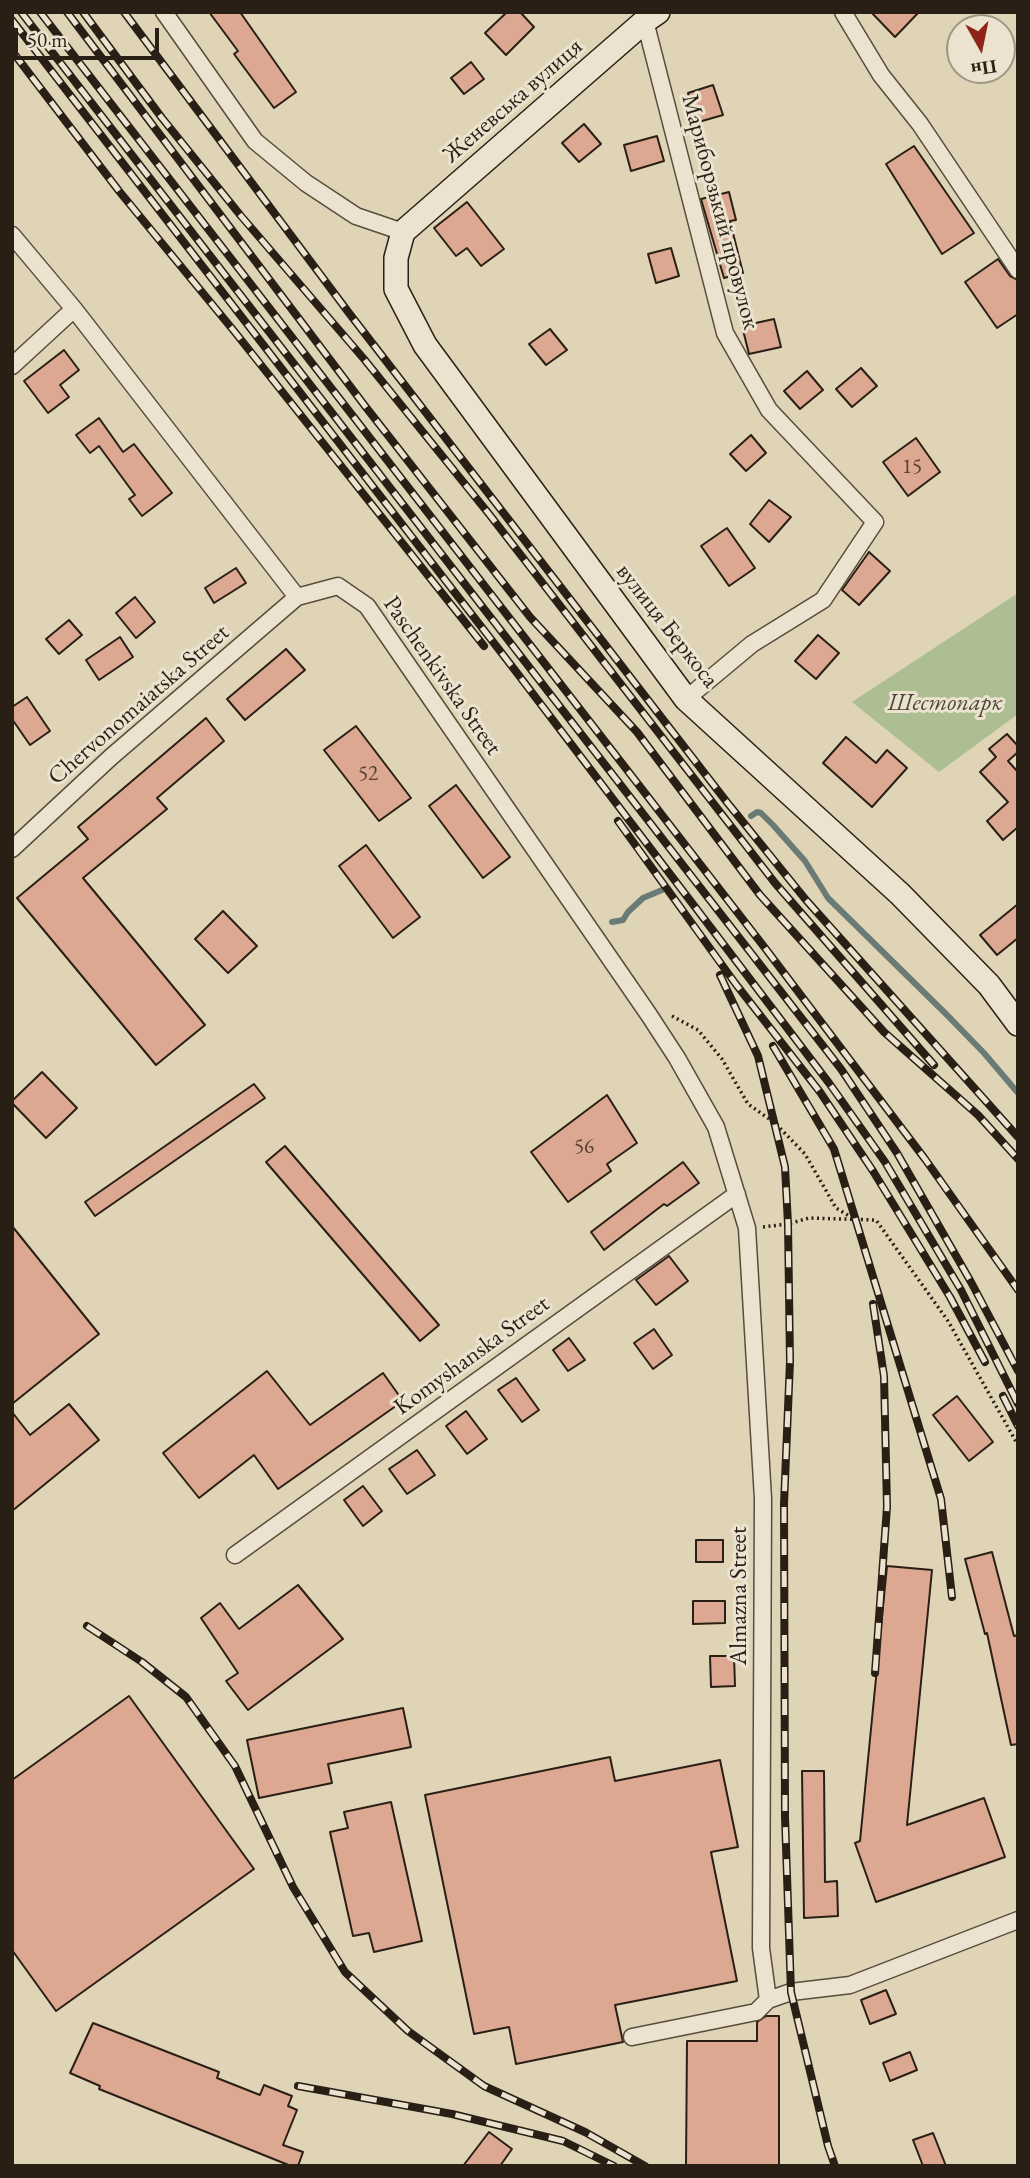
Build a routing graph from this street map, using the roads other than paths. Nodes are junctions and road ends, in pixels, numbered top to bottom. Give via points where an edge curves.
1 (164, 12) edge
2 (843, 12) edge
3 (652, 16) edge
4 (403, 232) junction
5 (12, 235) edge
6 (1018, 270) edge
7 (74, 309) junction
8 (12, 366) edge
9 (297, 597) junction
10 (687, 699) junction
11 (12, 849) edge
12 (1018, 1024) edge
13 (737, 1194) junction
14 (234, 1555) dead end
15 (1018, 1920) edge
16 (768, 2000) junction
17 (632, 2037) dead end

1 - 4 street via 255,141 356,216
2 - 6 street via 881,75 920,124
3 - 4 street, Женевська вулиця
3 - 10 street, Мариборзький провулок via 725,333 769,410 875,522 822,600 752,644
4 - 10 street, вулиця Беркоса via 396,258 396,289 425,345
5 - 7 street
7 - 8 street
7 - 9 street
9 - 11 street, Chervonomaiatska Street
9 - 13 street, Paschenkivska Street via 338,586 367,606 677,1058 716,1127
10 - 12 street, вулиця Беркоса via 900,894 989,985
13 - 14 street, Komyshanska Street
13 - 16 street, Almazna Street via 747,1228 763,1499 761,1948
15 - 16 street via 850,1985 791,1992
16 - 17 street via 756,2012

